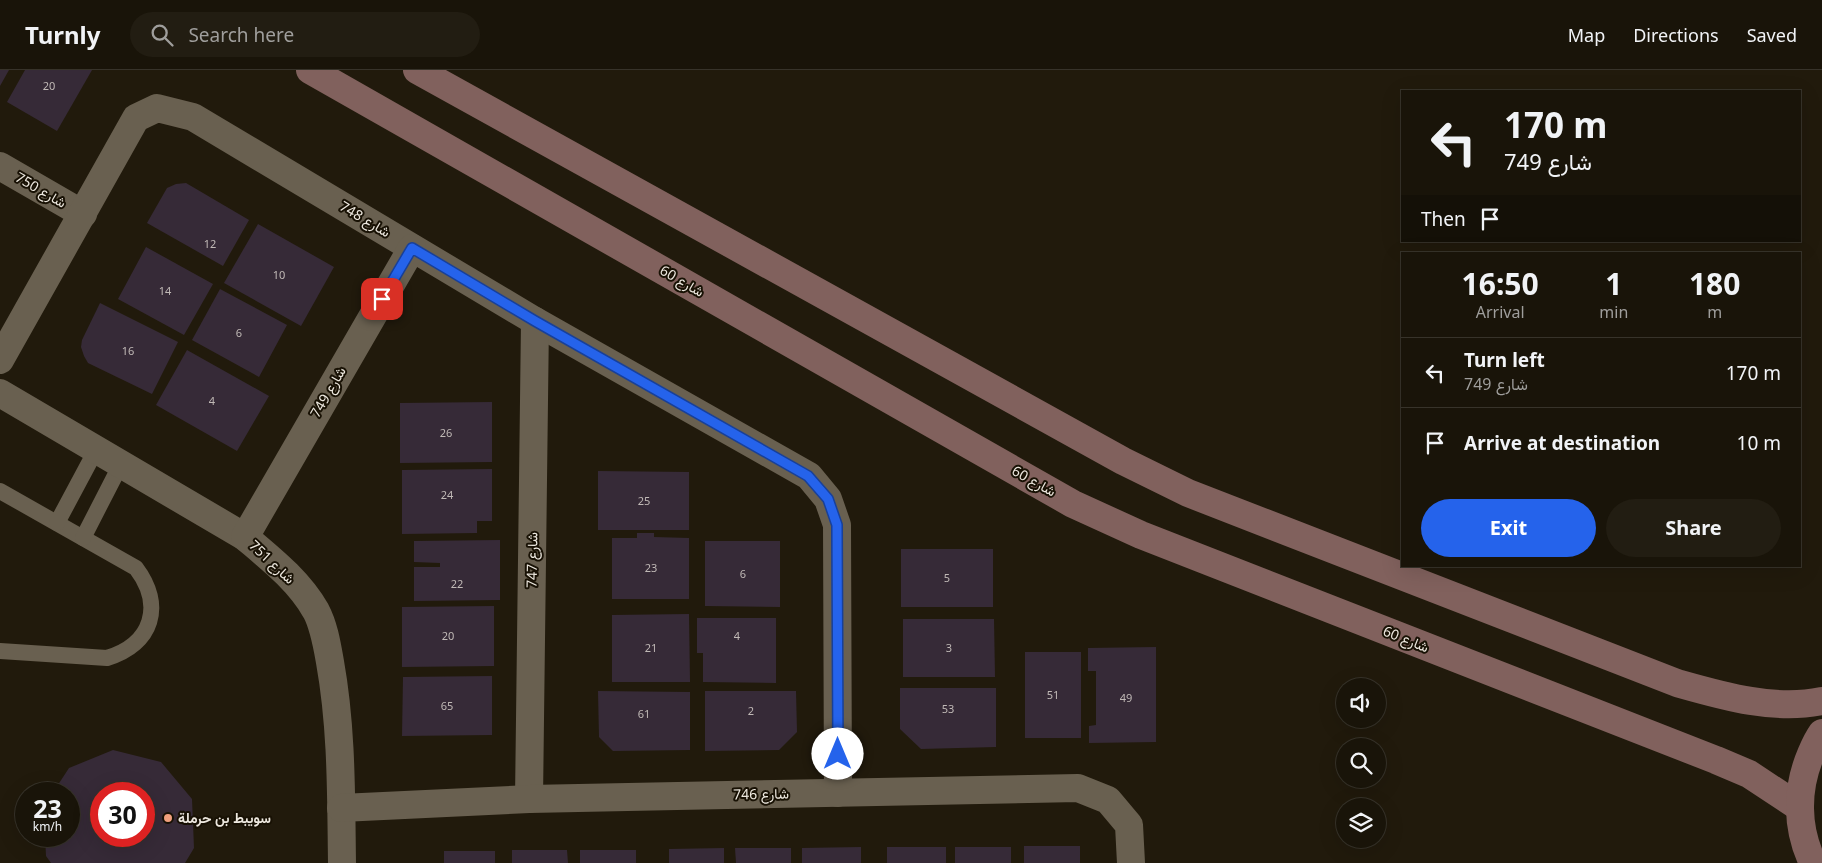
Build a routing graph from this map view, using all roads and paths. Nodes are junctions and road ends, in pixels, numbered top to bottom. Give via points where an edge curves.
1 (310, 70) edge
2 (417, 70) edge
3 (0, 166) edge
4 (83, 214) junction
5 (412, 248) junction
6 (535, 321) junction
7 (0, 360) edge
8 (0, 393) edge
9 (96, 450) junction
10 (121, 464) junction
11 (0, 491) edge
12 (57, 523) junction
13 (245, 537) junction
14 (84, 538) junction
15 (0, 652) edge
16 (1822, 701) edge
17 (1822, 734) edge
18 (838, 792) junction
19 (529, 799) junction
20 (1799, 807) junction
21 (341, 808) junction
22 (342, 863) edge
23 (1131, 863) edge
24 (1813, 863) edge

1 - 20 main road, شارع 60 via 1073,504 1141,535 1716,760 1749,774
2 - 16 main road via 1096,446 1188,493 1677,683 1749,700 1782,704
3 - 4 street, شارع 750
4 - 5 street, شارع 748 via 136,118 157,108 193,117
4 - 7 street, شارع 748
5 - 6 street, شارع 748
5 - 13 street, شارع 749
6 - 18 street, شارع 748 via 808,476 828,499 837,525
6 - 19 street, شارع 747
8 - 9 street, شارع 751
9 - 10 street, شارع 751
9 - 12 lane
10 - 13 street, شارع 751
10 - 14 lane
11 - 12 lane
12 - 14 lane
13 - 21 street, شارع 751 via 299,588 316,612 326,639 341,758
14 - 15 lane via 136,568 145,580 151,594 152,609 142,636 121,654 107,658
17 - 20 main road via 1803,771
18 - 19 street, شارع 746
18 - 23 street, شارع 746 via 1078,788 1108,800 1129,825
19 - 21 street, شارع 746
20 - 24 main road via 1802,835
21 - 22 street, شارع 751

